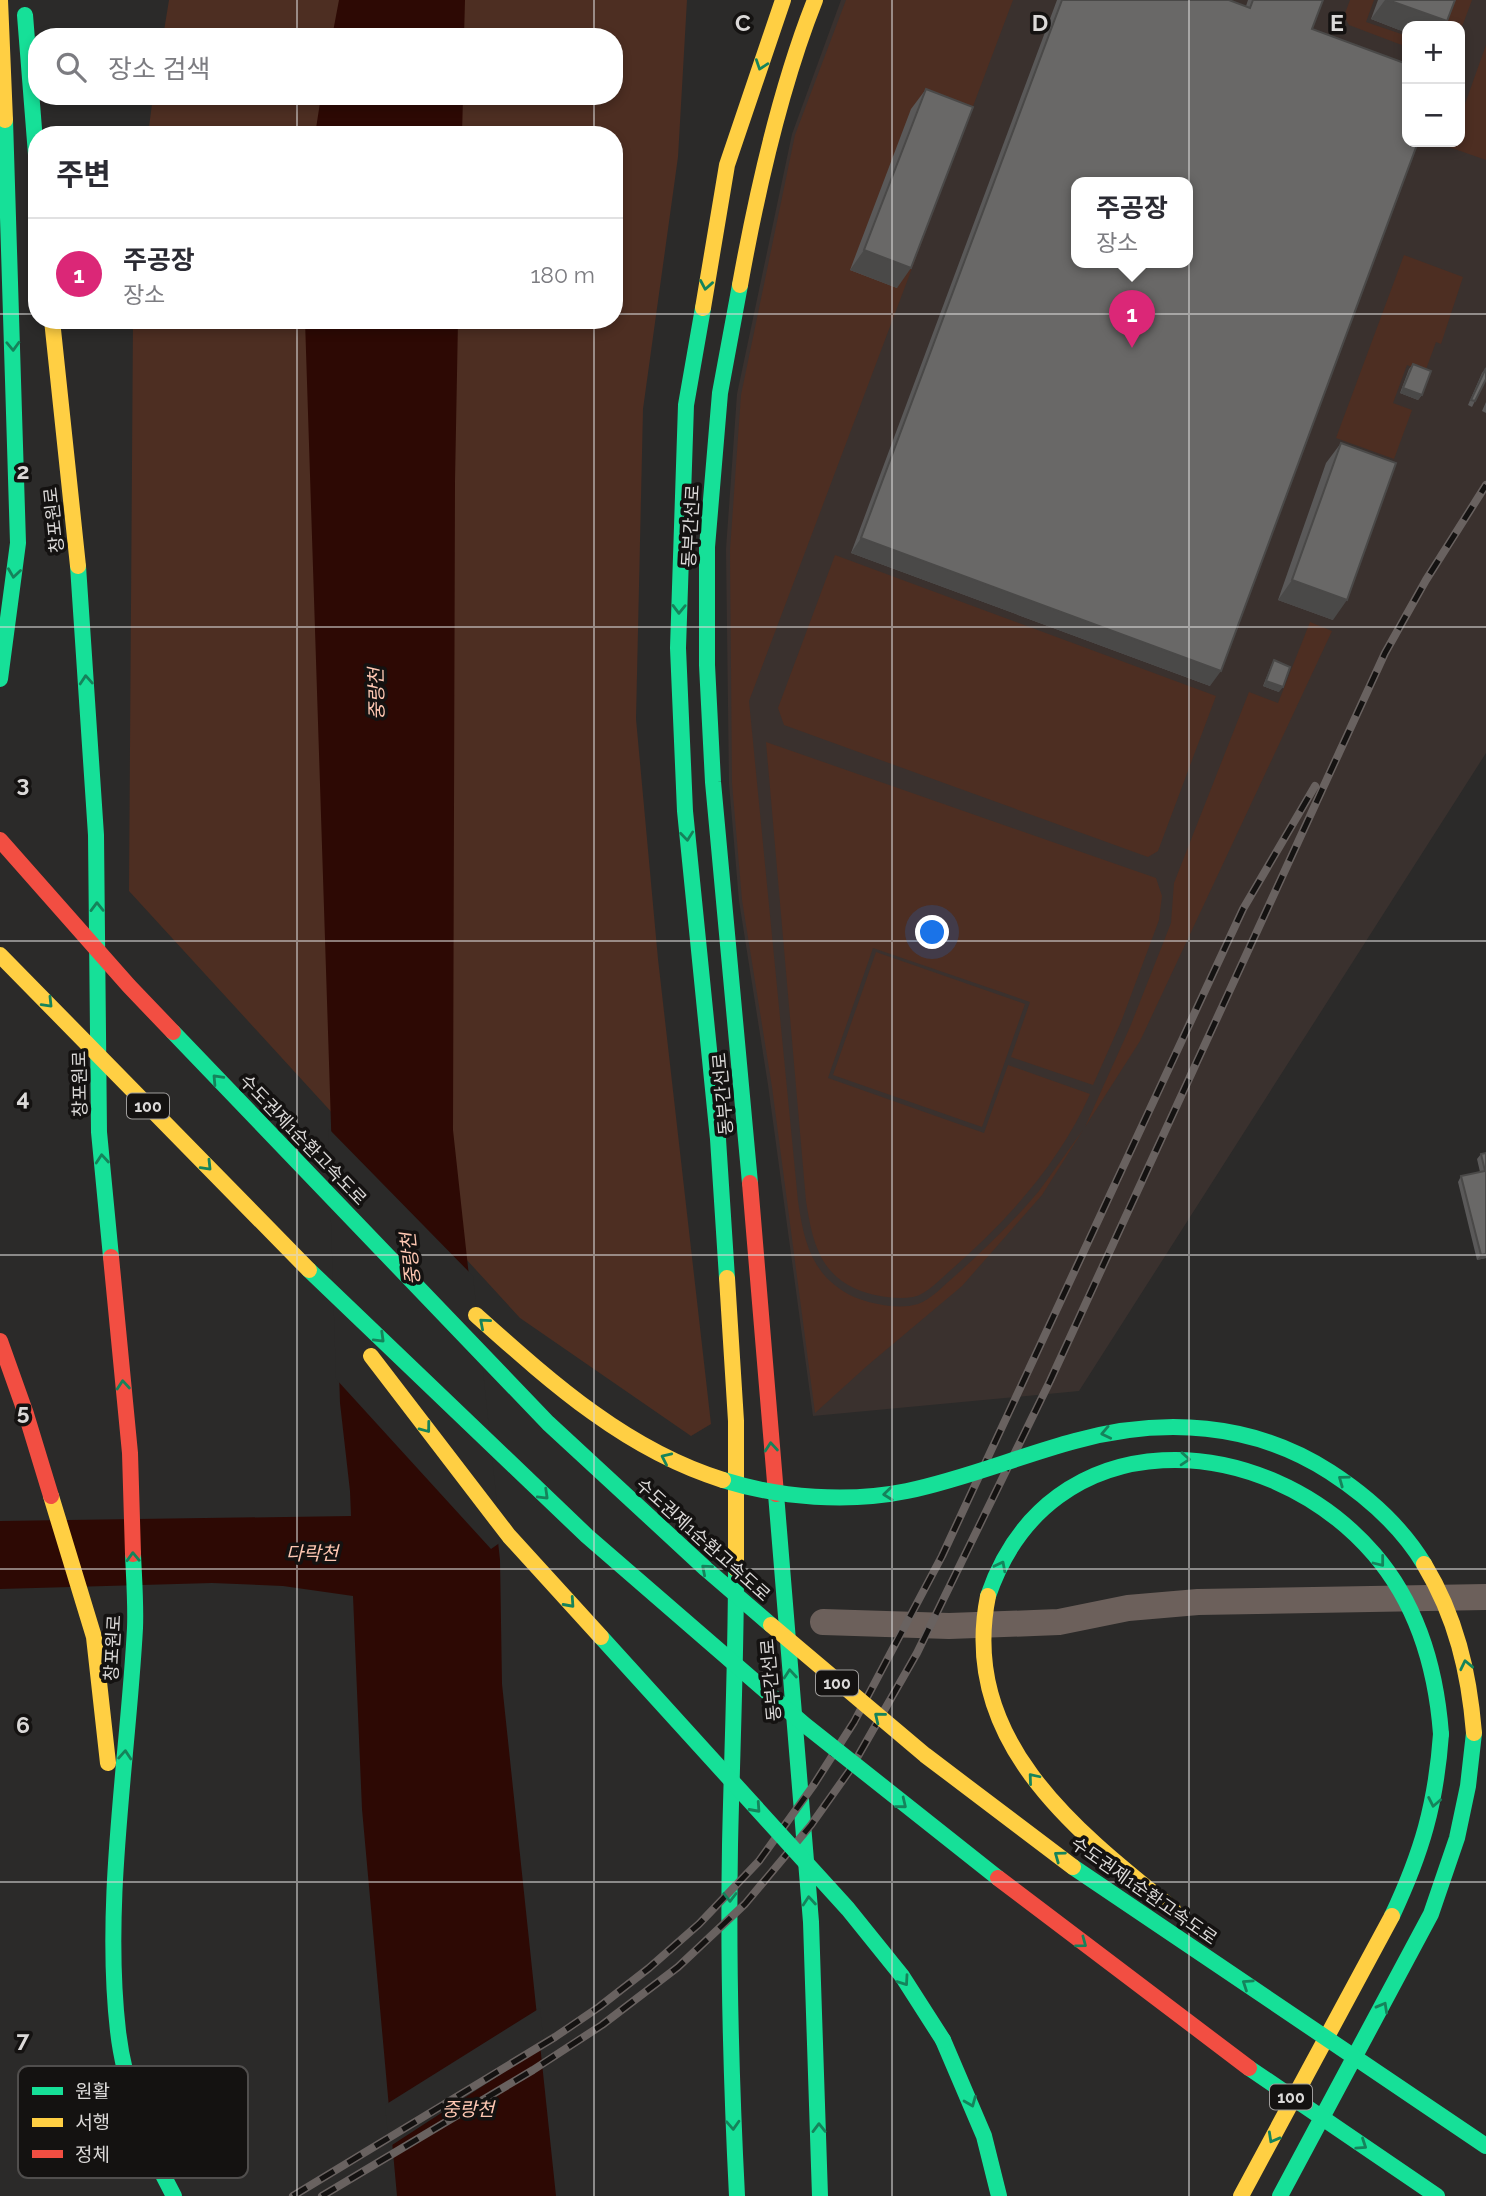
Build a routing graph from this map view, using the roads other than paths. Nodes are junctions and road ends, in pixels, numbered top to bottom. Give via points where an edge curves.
1 (0, 0) edge
2 (24, 0) edge
3 (783, 0) edge
4 (815, 0) edge
5 (28, 51) edge
6 (32, 105) edge
7 (34, 126) edge
8 (53, 329) edge
9 (0, 679) edge
10 (0, 840) edge
11 (0, 954) edge
12 (264, 1129) junction
13 (295, 1257) junction
14 (421, 1267) dead end
15 (462, 1304) dead end
16 (0, 1341) edge
17 (1486, 1597) edge
18 (823, 1622) dead end
19 (118, 1848) junction
20 (1181, 1915) dead end
21 (1248, 1966) dead end
22 (126, 2066) edge
23 (1486, 2144) edge
24 (164, 2178) edge
25 (174, 2196) edge
26 (737, 2196) edge
27 (820, 2196) edge
28 (999, 2196) edge
29 (1241, 2196) edge
30 (1280, 2196) edge
31 (1437, 2196) edge

1 -> 9 main road, 창포원로 via 18,543
2 - 5 main road
3 -> 26 main road, 동부간선로 via 727,165 686,405 678,648 685,811 718,1139 736,1421 730,1971
27 -> 4 main road, 동부간선로 via 811,1922 741,1071 720,874 707,665 707,547 720,393 753,213 799,40
6 - 7 main road
19 -> 8 main road, 창포원로 via 135,1625 130,1453 99,1132 96,835 81,604
12 -> 10 main road, 수도권제1순환고속도로 / 100, bridge
11 -> 13 main road, 100, bridge
12 - 14 main road, bridge
23 -> 12 main road, 수도권제1순환고속도로 / 100, bridge via 1093,1881 925,1755 819,1667 706,1570 548,1423
13 -> 28 main road, bridge via 509,1536 848,1909 902,1976 943,2040 972,2105
13 -> 31 main road, 100, bridge via 587,1536 815,1733 1157,2000
30 -> 15 main road, bridge via 1409,1959 1439,1896 1466,1806 1474,1732 1464,1655 1445,1602 1422,1560 1395,1526 1326,1468 1285,1446 1213,1427 1158,1425 1095,1435 904,1492 826,1496 768,1492 672,1462 625,1437
16 - 19 main road, 창포원로 via 94,1637
17 - 18 street via 1198,1602 1034,1623
19 - 22 main road, 창포원로 via 113,1954 118,2033
20 -> 29 main road, bridge via 1102,1848 1038,1785 1009,1743 990,1696 982,1643 991,1585 1029,1522 1067,1489 1109,1467 1155,1458 1186,1458 1245,1469 1312,1500 1341,1520 1391,1575 1410,1608 1431,1662 1440,1704 1435,1801 1408,1885
21 - 23 main road, bridge
24 - 25 main road, 창포원로

